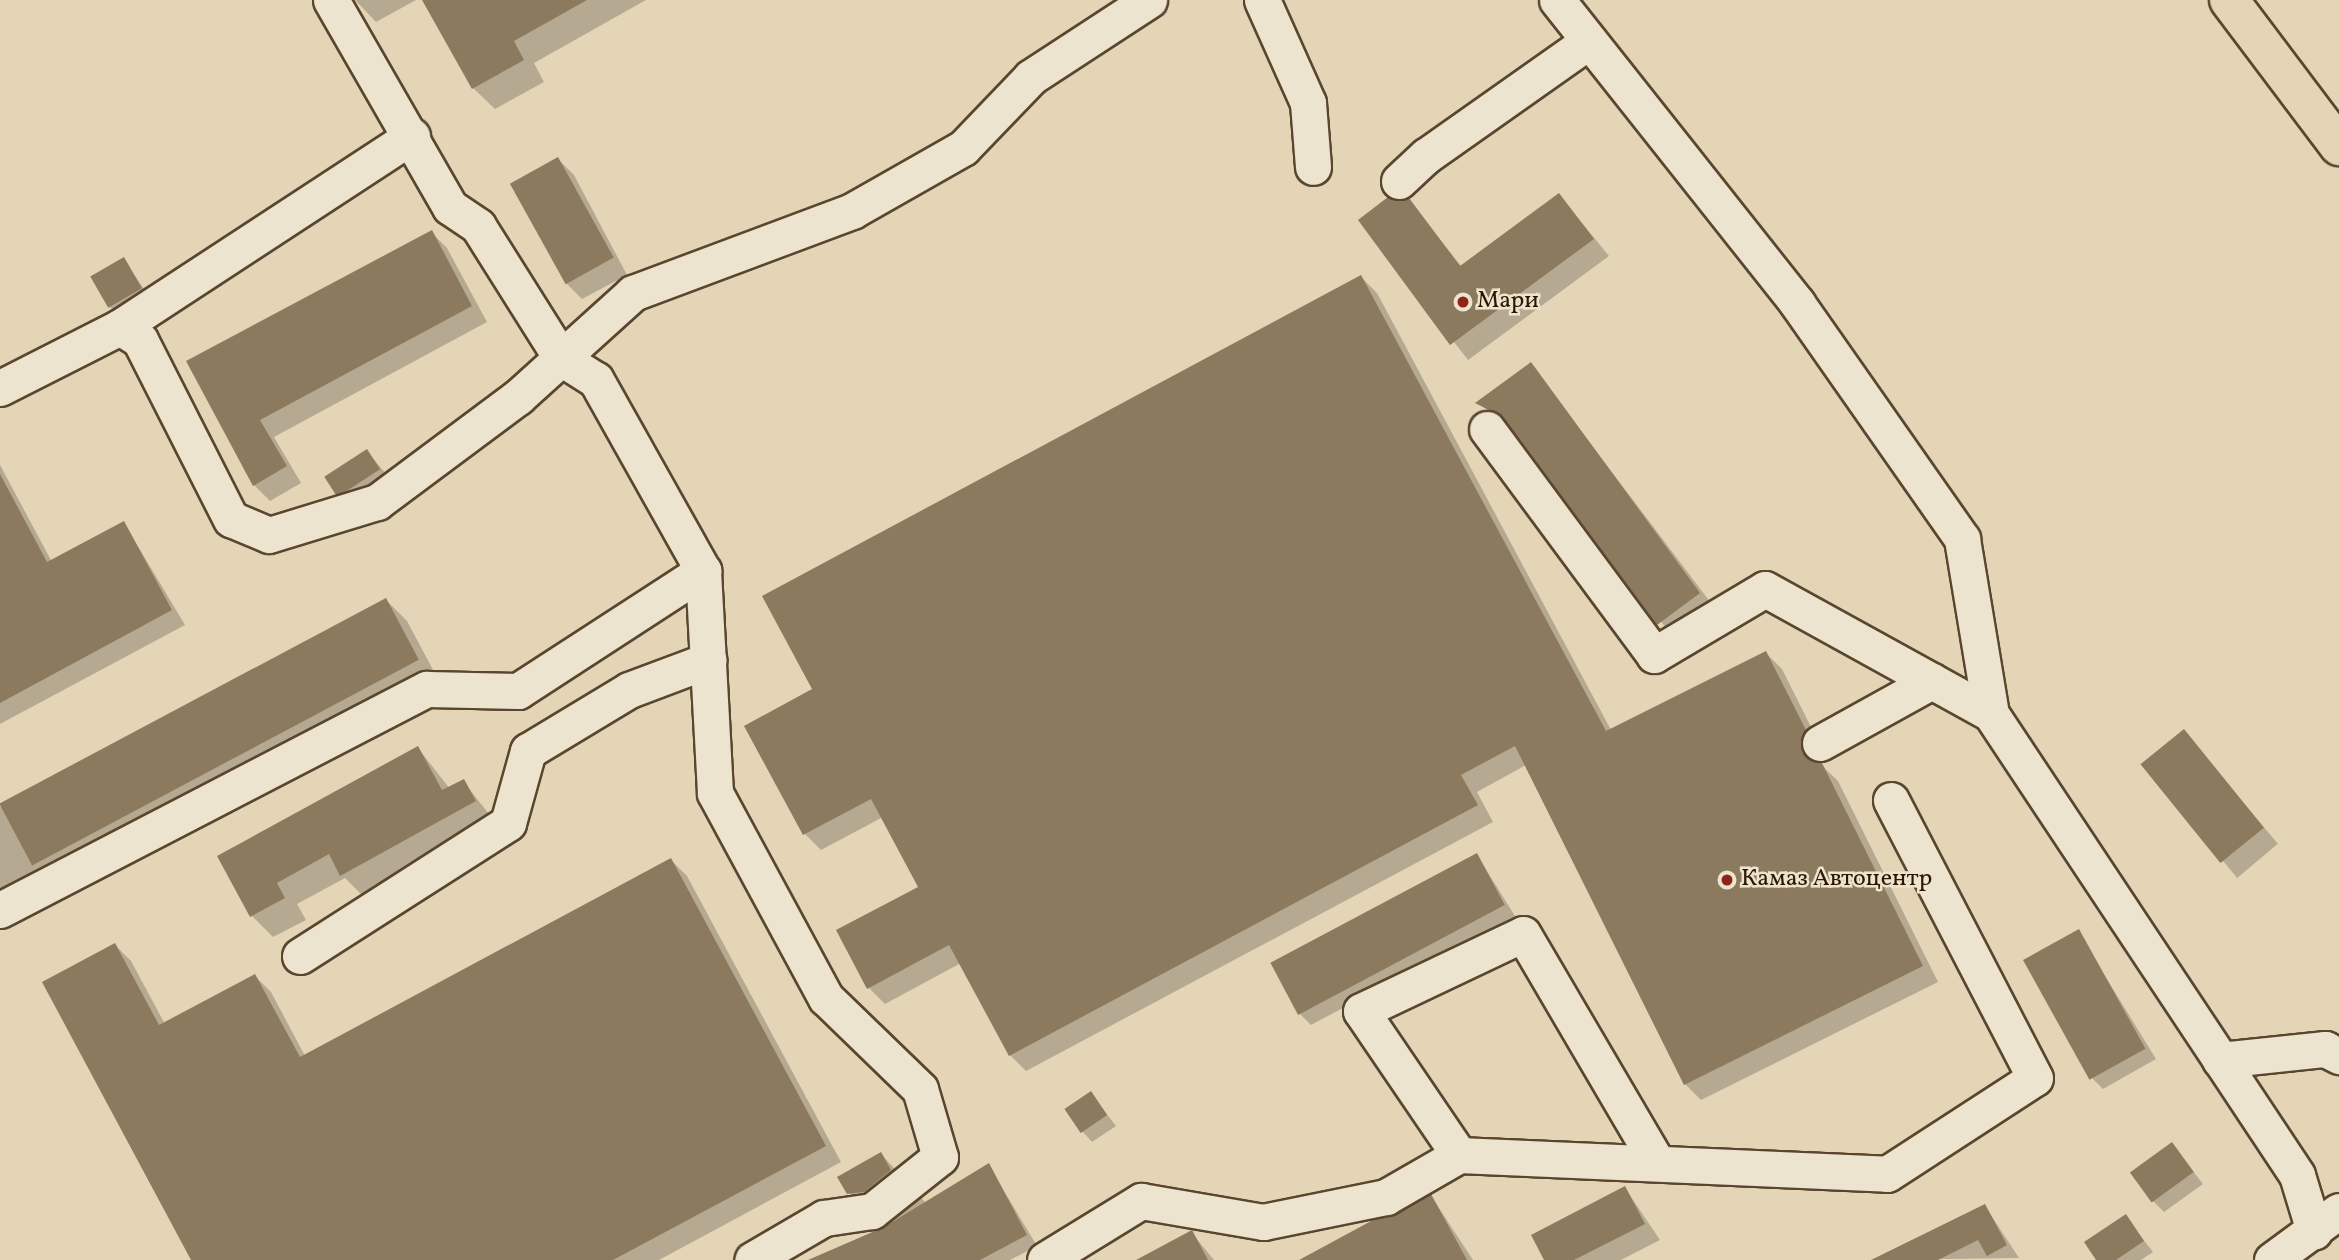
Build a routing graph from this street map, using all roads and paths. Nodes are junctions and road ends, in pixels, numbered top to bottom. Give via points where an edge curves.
1 (331, 0) edge
2 (1149, 0) edge
3 (1262, 0) edge
4 (1557, 0) edge
5 (2229, 0) edge
6 (1586, 43) junction
7 (412, 136) junction
8 (2339, 146) edge
9 (1313, 167) dead end
10 (1399, 181) dead end
11 (120, 327) junction
12 (561, 358) junction
13 (0, 388) edge
14 (1487, 429) dead end
15 (703, 572) junction
16 (709, 660) junction
17 (1932, 681) junction
18 (1991, 714) junction
19 (1820, 743) dead end
20 (1891, 800) dead end
21 (0, 910) edge
22 (300, 956) dead end
23 (2339, 1056) edge
24 (2220, 1060) junction
25 (1459, 1155) junction
26 (1656, 1161) junction
27 (2327, 1221) edge
28 (752, 1260) edge
29 (1045, 1260) edge
30 (2272, 1260) edge

1 - 7 street
2 - 12 street via 1031,77 963,148 852,211 633,293
3 - 9 street via 1308,103
4 - 6 street
5 - 8 main road
6 - 10 street via 1426,156
6 - 18 street via 1797,303 1962,539
7 - 11 street
7 - 12 street via 450,207 478,226
11 - 12 street via 140,340 231,519 269,535 377,502
11 - 13 street
12 - 15 street via 596,380
14 - 17 street via 1654,655 1765,589
15 - 16 street
15 - 21 street via 518,691 427,689
16 - 22 street via 629,690 528,751 508,823
16 - 28 street via 715,793 826,999 920,1089 940,1157 872,1211 824,1219
17 - 18 street
17 - 19 street
18 - 24 street
20 - 26 street via 2035,1078 1887,1174
23 - 24 street via 2326,1049
24 - 27 street
25 - 26 street
25 - 26 street via 1361,1011 1523,934
25 - 29 street via 1386,1197 1263,1222 1141,1201
27 - 30 street

